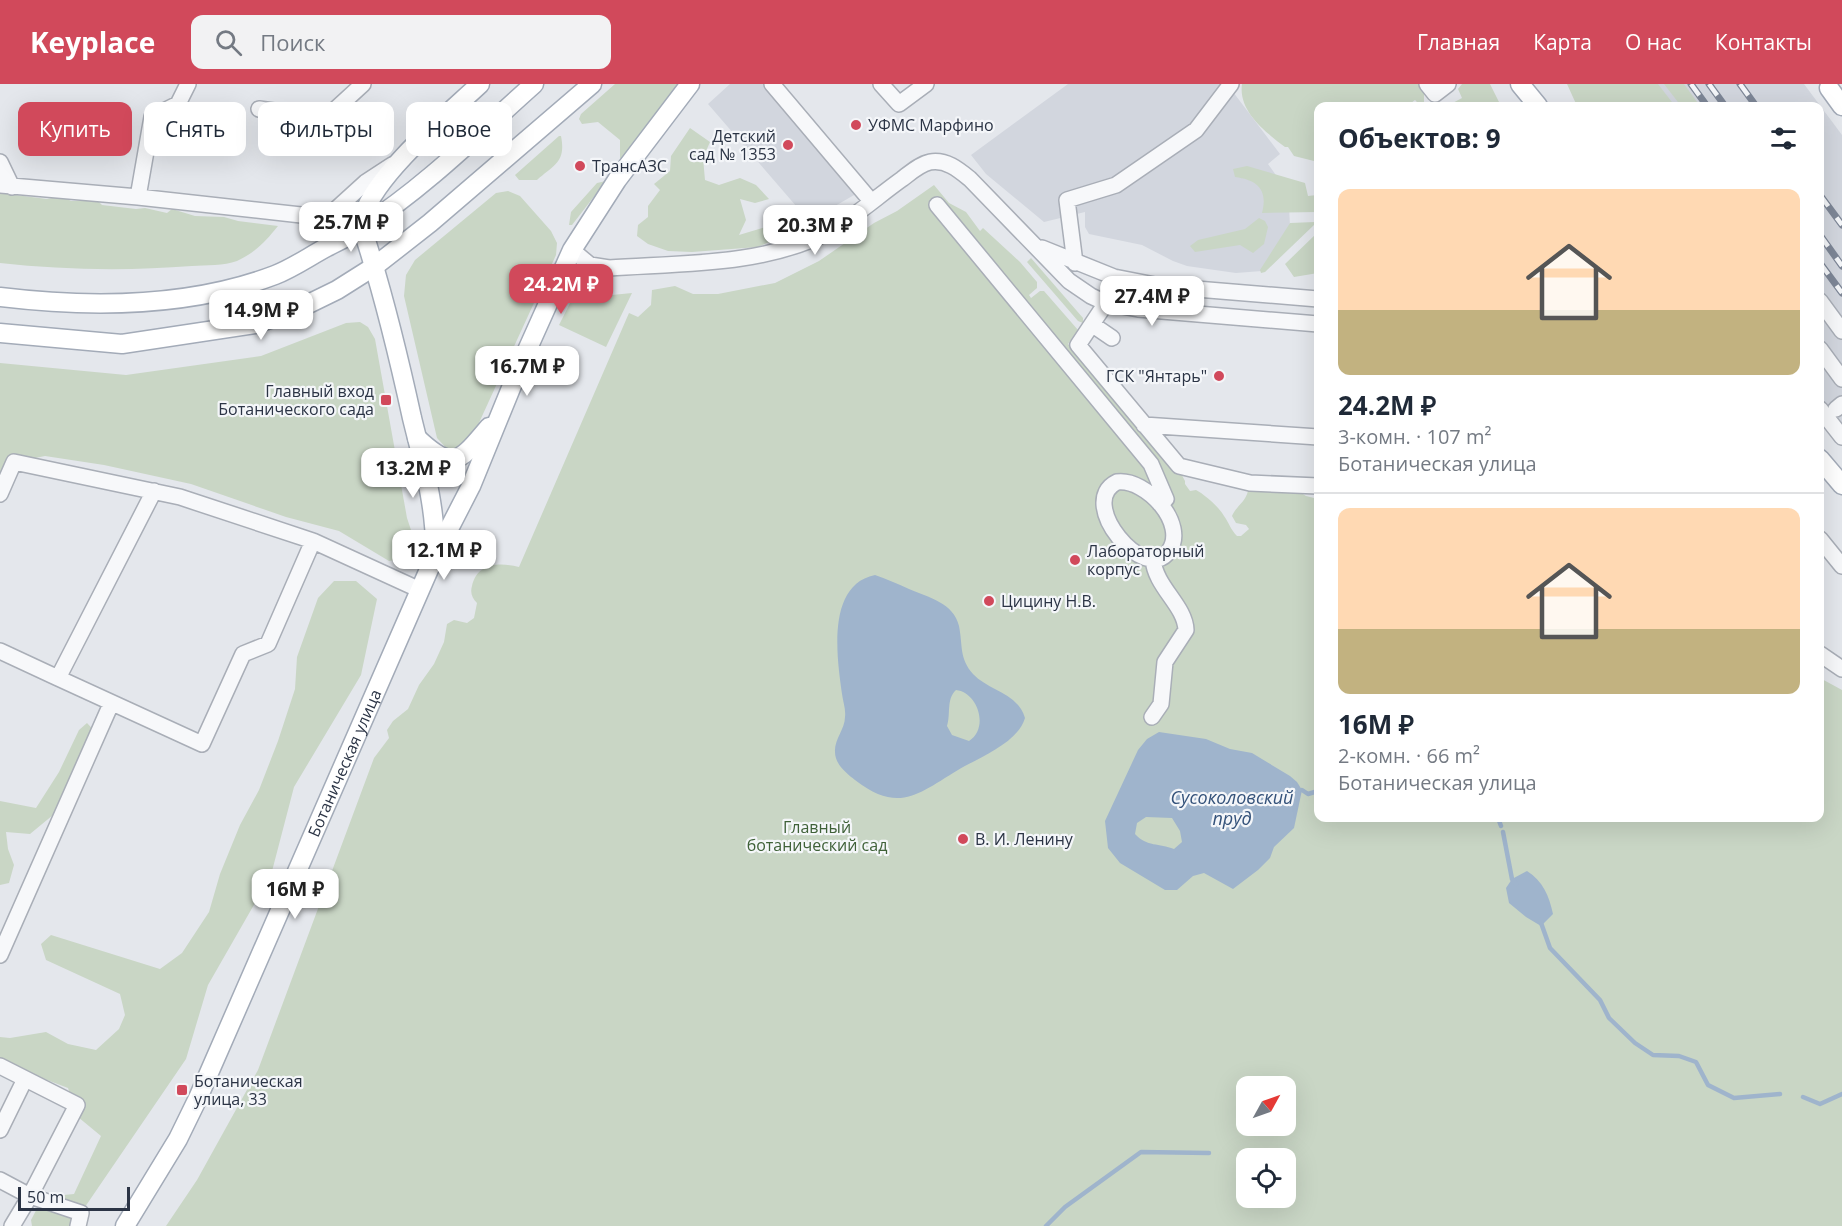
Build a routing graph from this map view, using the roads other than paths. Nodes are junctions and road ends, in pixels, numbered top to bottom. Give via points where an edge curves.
1 (188, 84) edge
2 (363, 84) edge
3 (480, 84) edge
4 (534, 84) edge
5 (592, 84) edge
6 (690, 84) edge
7 (772, 84) edge
8 (881, 84) edge
9 (926, 84) edge
10 (1231, 84) edge
11 (1427, 84) edge
12 (1448, 84) edge
13 (1829, 88) dead end
14 (343, 102) edge
15 (1842, 106) edge
16 (402, 158) junction
17 (0, 162) edge
18 (6, 186) edge
19 (138, 197) junction
20 (871, 201) junction
21 (936, 205) dead end
22 (362, 228) junction
23 (1036, 246) junction
24 (572, 250) junction
25 (1075, 262) junction
26 (375, 266) junction
27 (1114, 277) junction
28 (0, 297) edge
29 (1314, 299) edge
30 (1106, 303) junction
31 (1824, 307) edge
32 (1314, 324) edge
33 (1093, 325) junction
34 (1842, 331) edge
35 (0, 333) edge
36 (1112, 338) dead end
37 (1078, 345) junction
38 (1824, 354) edge
39 (1063, 358) junction
40 (1842, 379) edge
41 (500, 414) junction
42 (1824, 414) edge
43 (1144, 425) junction
44 (1314, 437) edge
45 (1842, 437) edge
46 (417, 438) junction
47 (1824, 464) edge
48 (1842, 485) edge
49 (1314, 486) edge
50 (153, 491) junction
51 (0, 494) edge
52 (1160, 504) junction
53 (313, 541) junction
54 (1824, 544) edge
55 (435, 558) junction
56 (1153, 559) junction
57 (1842, 566) edge
58 (420, 590) junction
59 (0, 651) edge
60 (1824, 657) edge
61 (1842, 669) edge
62 (58, 678) junction
63 (111, 704) junction
64 (1152, 717) dead end
65 (0, 956) edge
66 (0, 1066) edge
67 (25, 1079) junction
68 (0, 1130) edge
69 (0, 1179) edge
70 (30, 1196) junction
71 (12, 1226) edge
72 (78, 1226) edge
73 (124, 1226) edge

1 - 19 street via 178,104 152,117
2 - 14 street
3 - 16 main road
4 - 22 main road via 411,193
5 - 26 main road
6 - 24 main road, Ботаническая улица via 617,180
7 - 20 street
8 - 9 street via 899,104
10 - 25 street via 1196,130 1116,185 1067,200
11 - 12 street via 1435,94
13 - 15 main road
16 - 19 street via 366,182 333,212 319,218
16 - 22 main road via 375,192 363,214
17 - 18 street
18 - 19 street
20 - 23 street via 914,170 930,162 947,163 970,179
20 - 24 street via 829,232 759,256 609,268 590,265
21 - 39 street
22 - 26 main road, Ботаническая улица
22 - 28 main road via 276,274 175,299 119,303
23 - 25 street
23 - 30 street via 1069,281
24 - 41 main road, Ботаническая улица
25 - 27 street
26 - 35 main road via 294,311 255,324 122,344
26 - 46 main road, Ботаническая улица
27 - 29 street via 1160,286
27 - 30 street
30 - 32 street
30 - 33 street
31 - 34 street
33 - 36 street
33 - 37 street
37 - 39 street
37 - 43 street
38 - 40 street
39 - 52 street via 1151,464 1166,499
41 - 46 main road via 465,454 454,460 443,459
41 - 55 main road, Ботаническая улица via 471,486
42 - 45 street
43 - 44 street
43 - 49 street via 1179,466 1250,483
46 - 55 main road, Ботаническая улица via 430,489
47 - 48 main road
50 - 51 street via 14,462
50 - 53 street via 180,496
50 - 62 street
52 - 56 street via 1171,523 1173,538 1167,554
52 - 56 street via 1141,487 1124,481 1111,486 1104,502 1107,518 1124,544
53 - 58 street
53 - 63 street via 268,644 243,654 202,744
54 - 57 street
55 - 58 main road, Ботаническая улица
56 - 64 street via 1154,572 1183,618 1186,630 1165,662 1161,704
58 - 73 main road, Ботаническая улица via 178,1140
59 - 62 street
60 - 61 street
62 - 63 street
63 - 65 street
66 - 67 street
67 - 68 street
67 - 70 street via 77,1105
69 - 70 street
70 - 71 street
70 - 72 street via 81,1212

